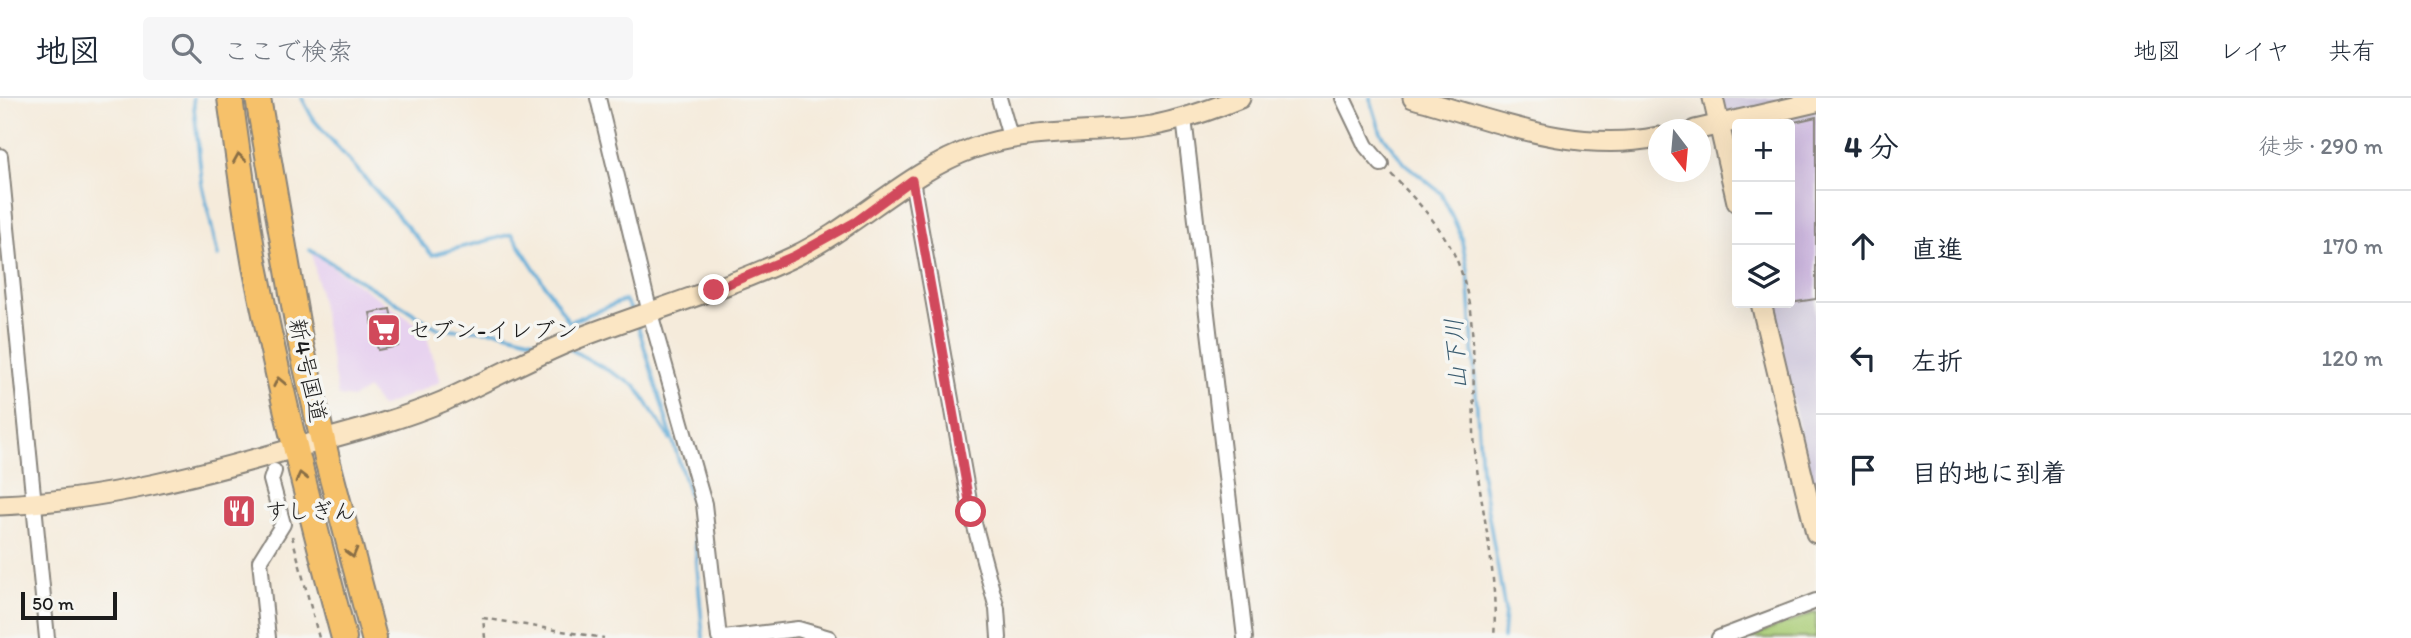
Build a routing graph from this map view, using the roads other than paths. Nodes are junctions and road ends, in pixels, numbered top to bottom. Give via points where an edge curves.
1 (230, 98) edge
2 (258, 98) edge
3 (598, 98) edge
4 (999, 98) edge
5 (1240, 98) edge
6 (1343, 98) edge
7 (1413, 98) edge
8 (1713, 98) edge
9 (1816, 102) edge
10 (1184, 118) junction
11 (1719, 124) junction
12 (1711, 126) edge
13 (1648, 139) edge
14 (1011, 140) junction
15 (0, 156) edge
16 (1381, 164) road end
17 (912, 180) junction
18 (1732, 182) edge
19 (1762, 308) edge
20 (650, 313) junction
21 (323, 440) junction
22 (294, 448) junction
23 (274, 471) dead end
24 (33, 504) junction
25 (0, 505) edge
26 (1816, 532) edge
27 (1816, 601) edge
28 (47, 638) edge
29 (268, 638) edge
30 (344, 638) edge
31 (374, 638) edge
32 (722, 638) edge
33 (829, 638) edge
34 (999, 638) edge
35 (1245, 638) edge
36 (1720, 638) edge

22 -> 1 highway, 新4号国道 via 255,262
2 - 21 highway, 新4号国道 via 301,345
3 - 20 street
4 - 14 street
5 - 10 street
6 - 16 street via 1366,146
7 - 13 street via 1530,133 1580,142
8 - 11 street
9 - 11 street
10 - 14 street via 1151,126
10 - 35 street
11 - 12 street
11 - 18 street
14 - 17 street via 976,147
15 - 24 street
17 - 20 street via 855,222 794,256
17 - 34 street via 971,512 997,609
19 - 26 street
20 - 21 street via 565,344 444,401
20 - 32 street via 707,518
21 - 22 street
21 -> 31 highway, 新4号国道
22 - 24 street via 111,493
30 -> 22 highway, 新4号国道
23 - 29 street via 271,480 284,524 260,561
24 - 25 street
24 - 28 street
27 - 36 street
32 - 33 street via 798,629

